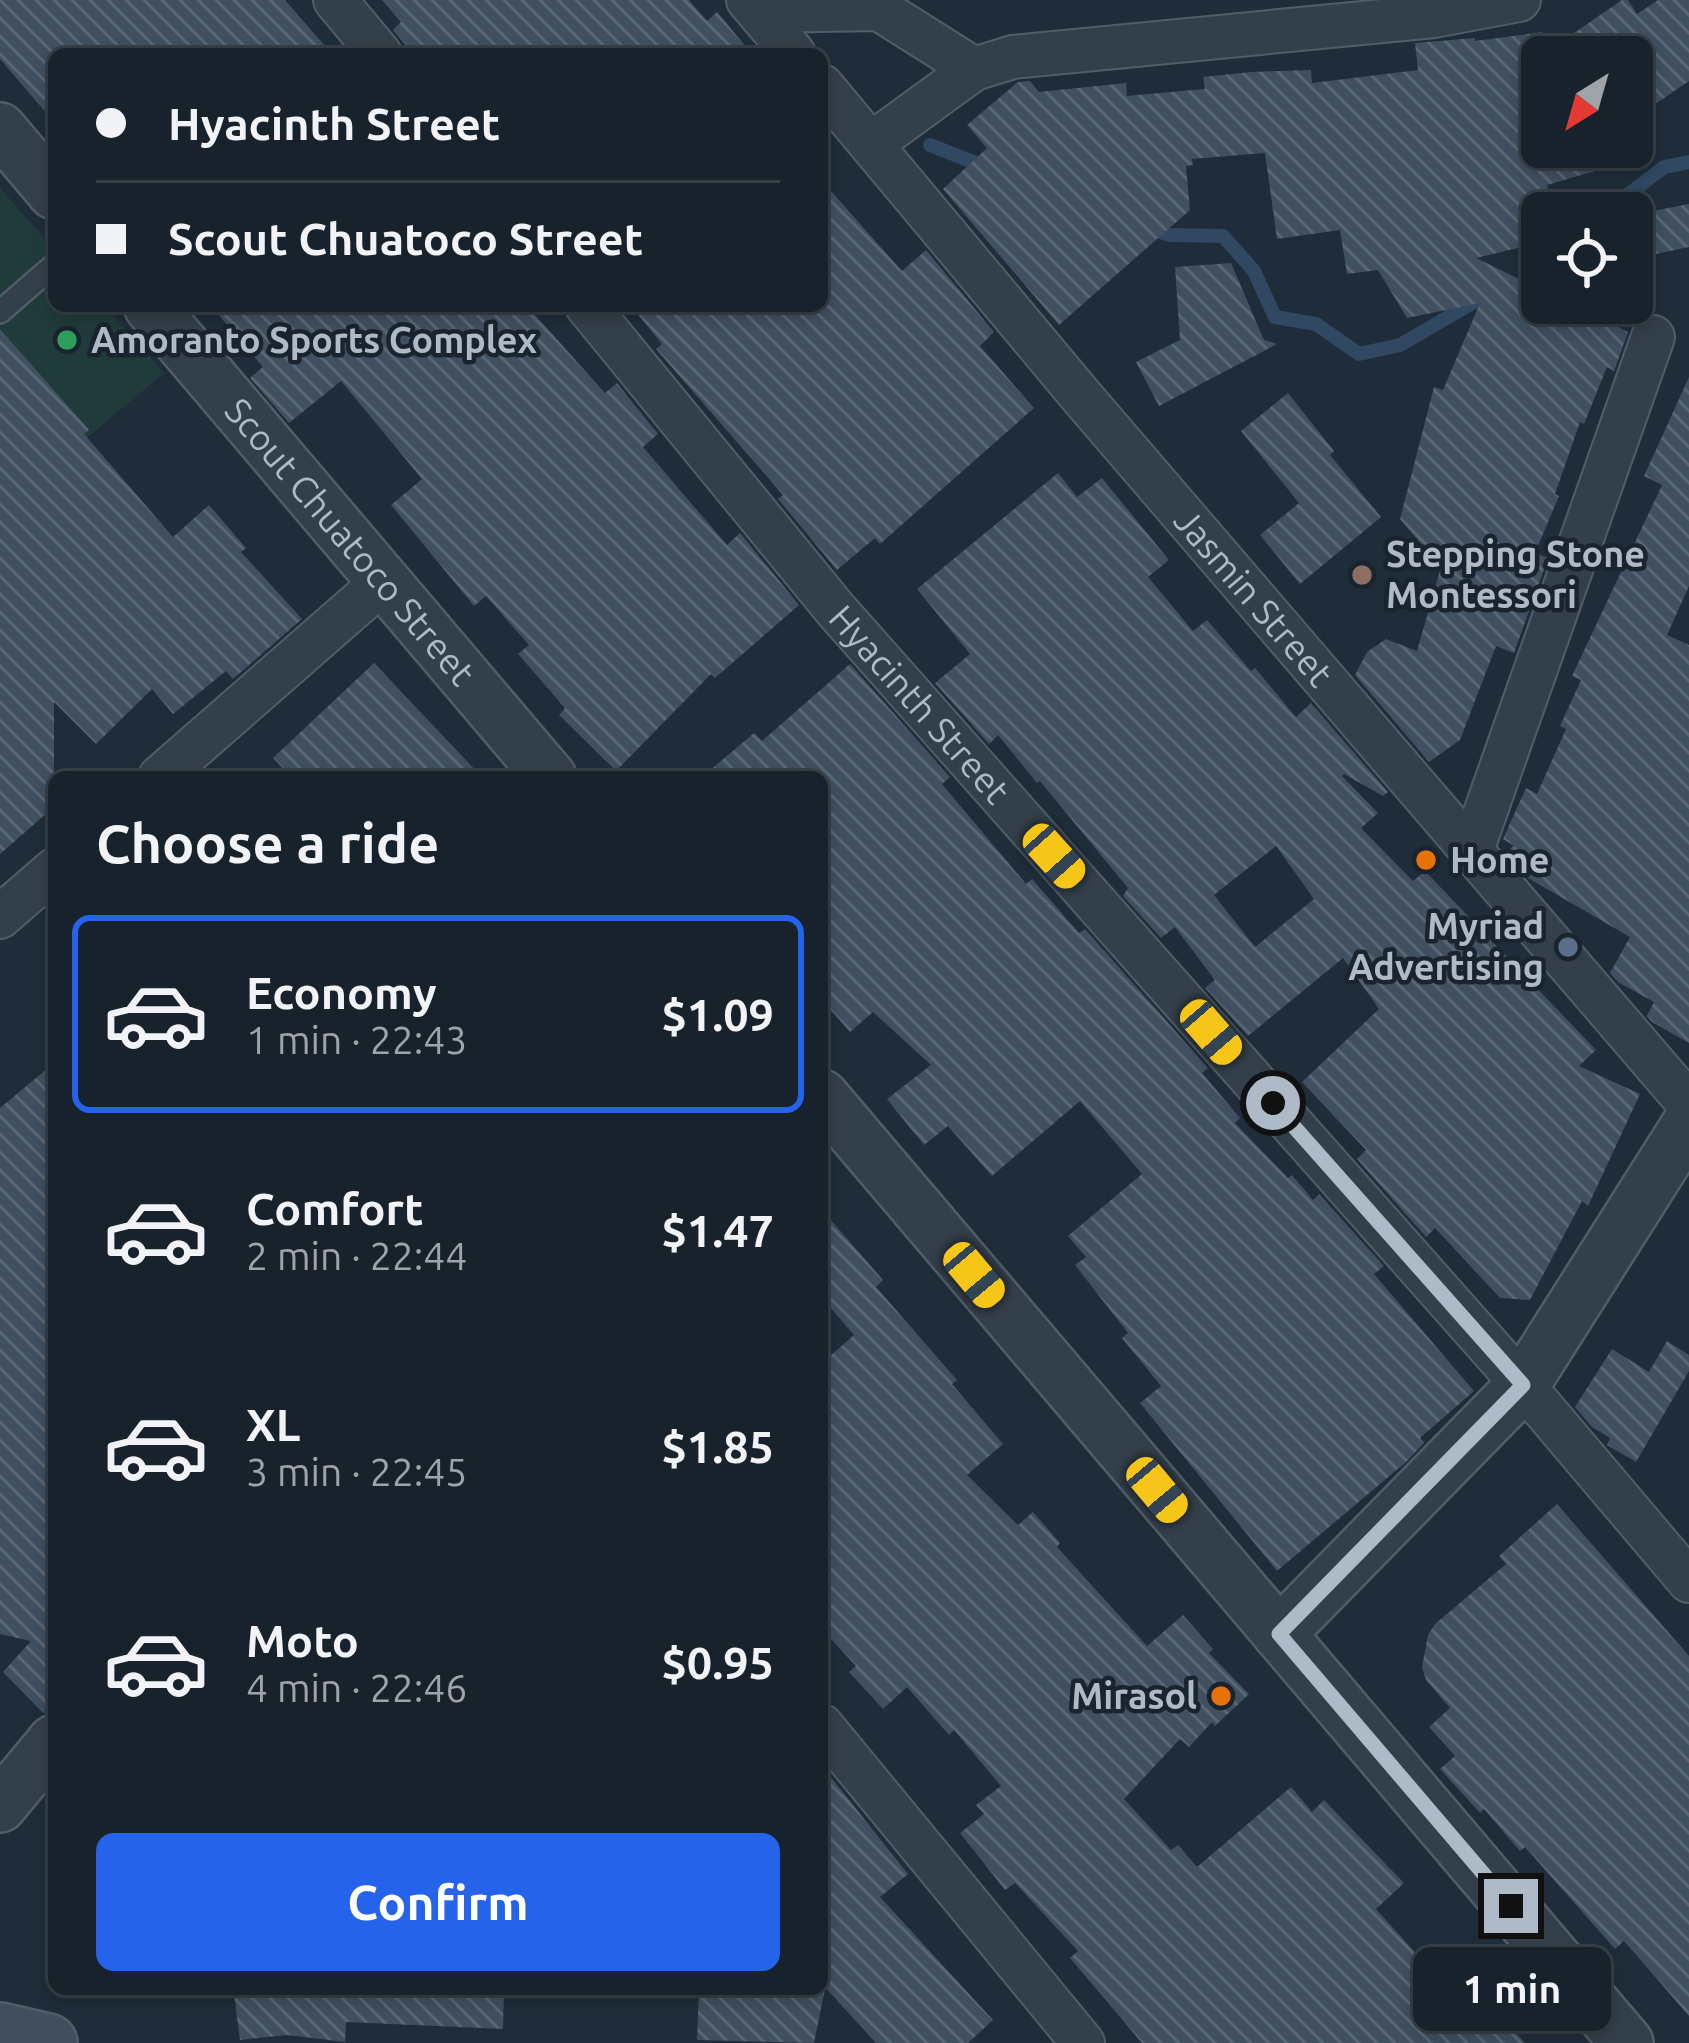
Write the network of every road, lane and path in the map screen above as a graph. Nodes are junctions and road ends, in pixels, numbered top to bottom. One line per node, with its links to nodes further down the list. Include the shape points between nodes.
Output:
1 (335, 0): 4 (street)
2 (1519, 0): 6 (street, via 1434,16 1013,56)
3 (753, 6): 5 (street); 6 (street, via 879,8)
4 (375, 48)
5 (789, 48)
6 (974, 69): 9 (street)
7 (828, 93): 9 (street, Jasmin Street)
8 (0, 129): 10 (street)
9 (871, 144): 19 (street, Jasmin Street)
10 (48, 186)
11 (48, 270): 12 (lane)
12 (0, 312)
13 (155, 312): 16 (street, Scout Chuatoco Street)
14 (591, 312): 25 (street, Hyacinth Street, via 836,610)
15 (1653, 337): 19 (street)
16 (384, 581): 17 (street); 18 (street, Scout Chuatoco Street)
17 (167, 771)
18 (545, 771)
19 (1472, 850): 23 (street, Jasmin Street)
20 (48, 875): 21 (street)
21 (0, 917)
22 (828, 1103): 27 (street)
23 (1689, 1104)
24 (1689, 1123): 25 (street)
25 (1523, 1385): 26 (street, Hyacinth Street); 27 (street)
26 (1689, 1581)
27 (1279, 1634): 36 (street)
28 (48, 1724): 30 (street)
29 (828, 1733): 35 (street)
30 (0, 1743)
31 (48, 1748): 32 (street)
32 (0, 1806)
33 (0, 2032): 34 (main road)
34 (48, 2043)
35 (1083, 2043)
36 (1627, 2043)

